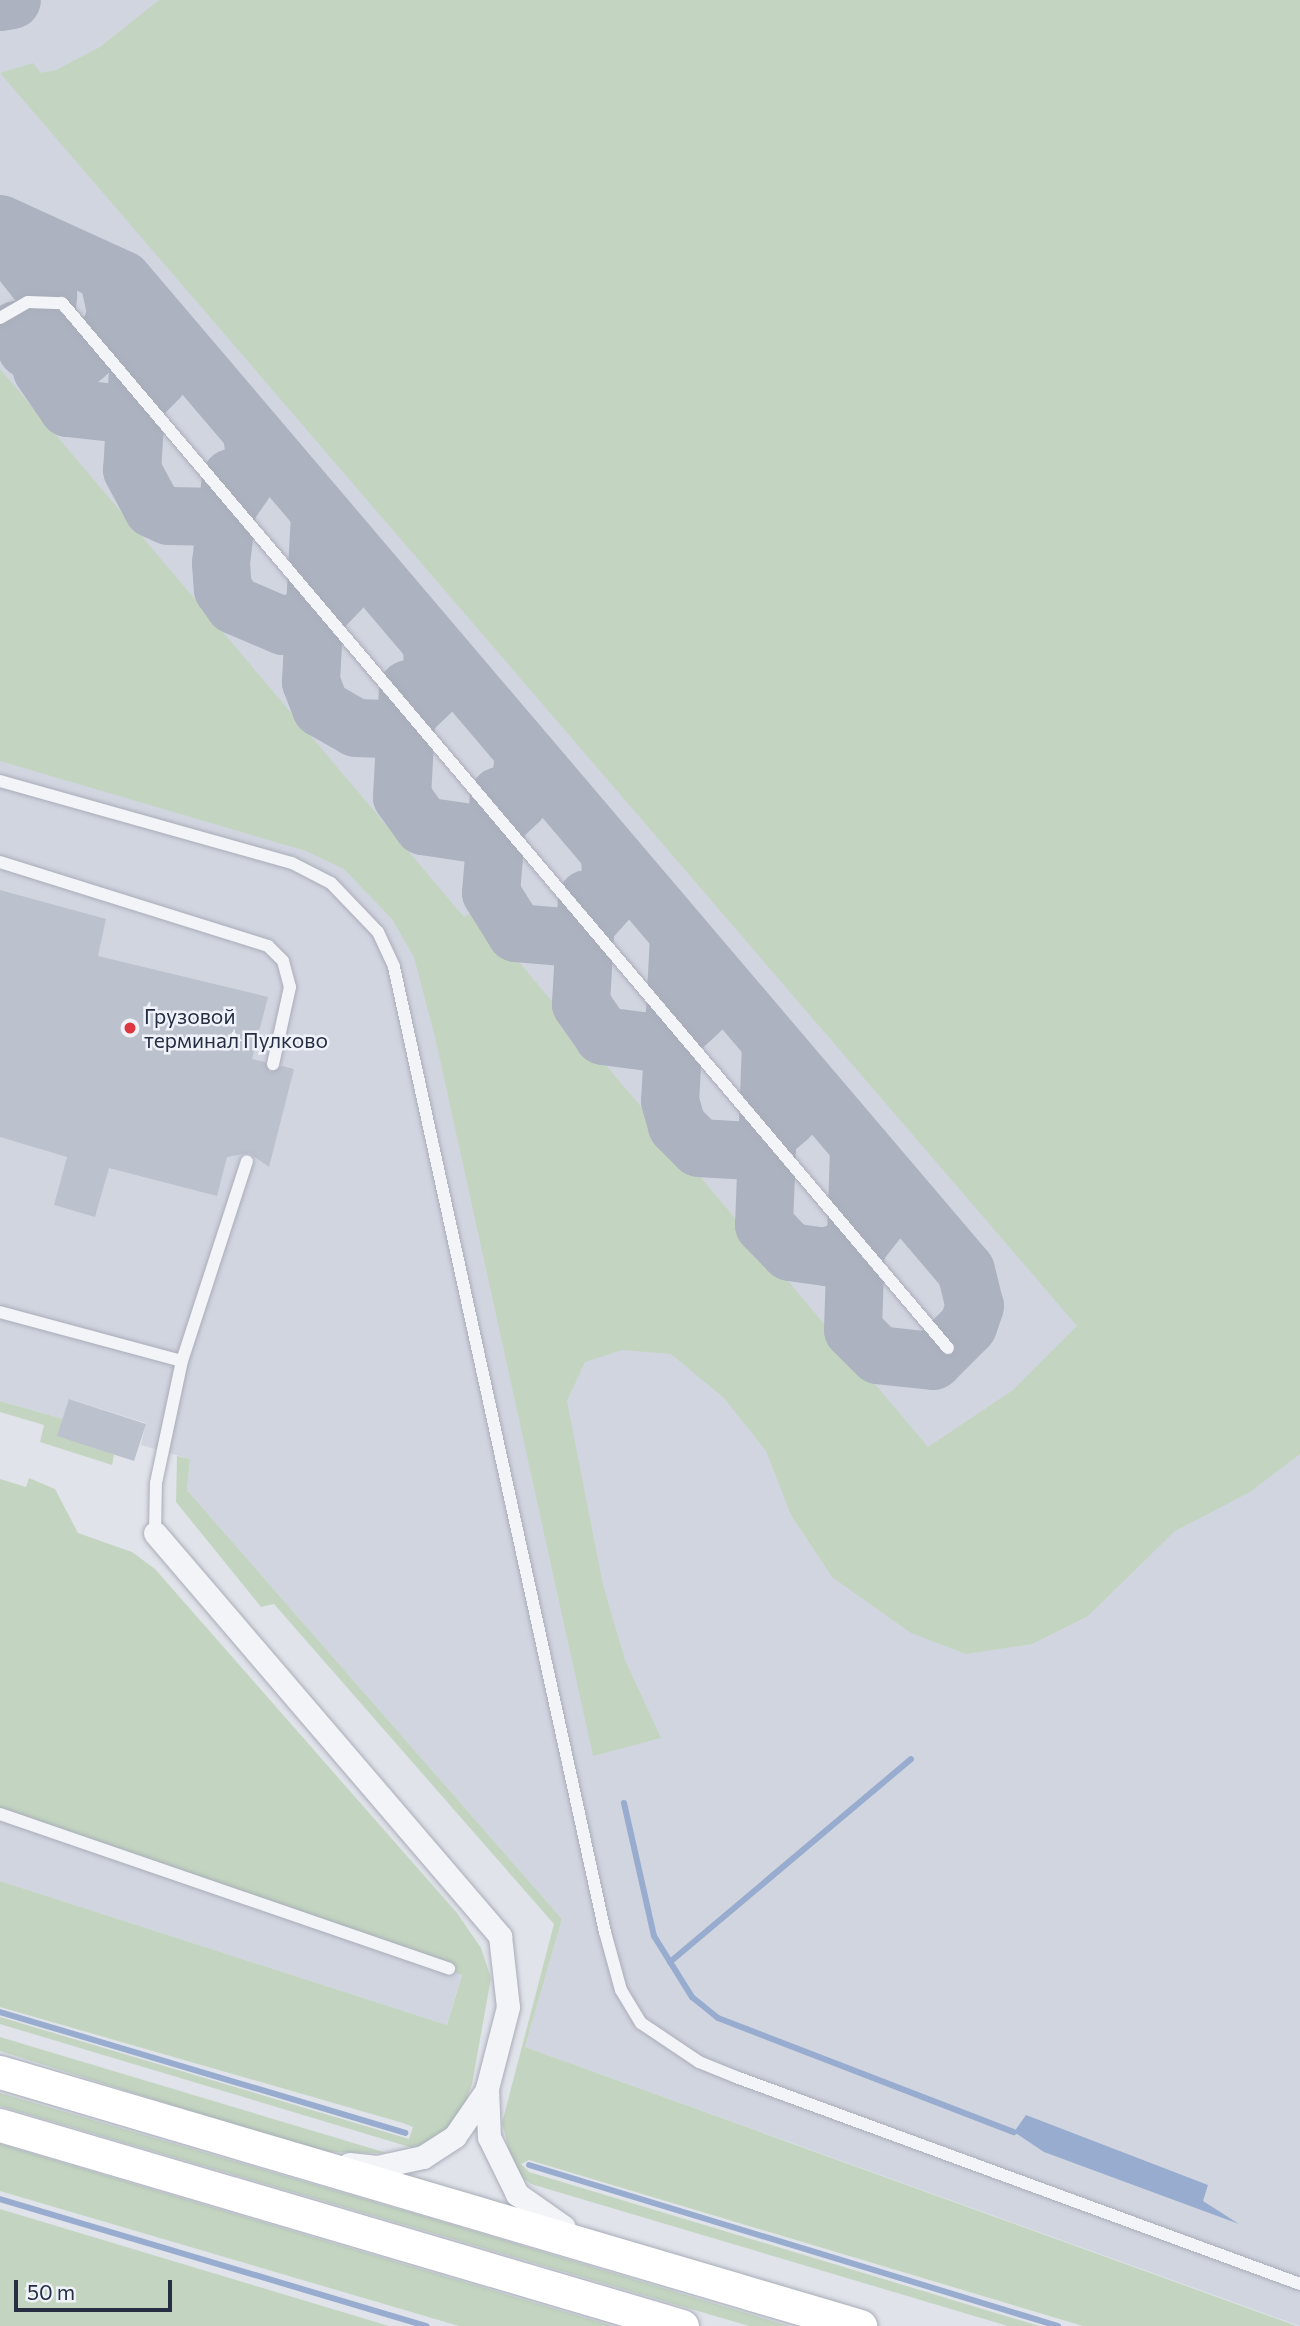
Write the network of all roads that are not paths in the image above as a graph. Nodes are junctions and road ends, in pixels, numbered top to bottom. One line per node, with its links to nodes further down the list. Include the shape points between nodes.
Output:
1 (0, 318): 7 (lane, via 28,302 62,303)
2 (0, 781): 17 (lane, via 292,863 331,883 378,932 394,967 605,1932 621,1990 641,2023 699,2062 736,2077)
3 (0, 862): 4 (lane, via 268,946 283,961 290,986)
4 (274, 1064)
5 (247, 1160): 8 (lane)
6 (0, 1312): 8 (lane)
7 (948, 1348)
8 (182, 1361): 9 (lane, via 156,1483)
9 (155, 1534): 13 (street, via 500,1936 508,2007)
10 (0, 1814): 11 (lane)
11 (449, 1969)
12 (0, 2072): 15 (main road)
13 (487, 2088): 15 (street, via 455,2136 424,2157 377,2167); 16 (street, via 489,2137 508,2182 538,2214)
14 (0, 2125): 18 (main road)
15 (312, 2167): 16 (main road)
16 (588, 2245): 19 (main road)
17 (1300, 2284)
18 (682, 2326)
19 (860, 2326)

